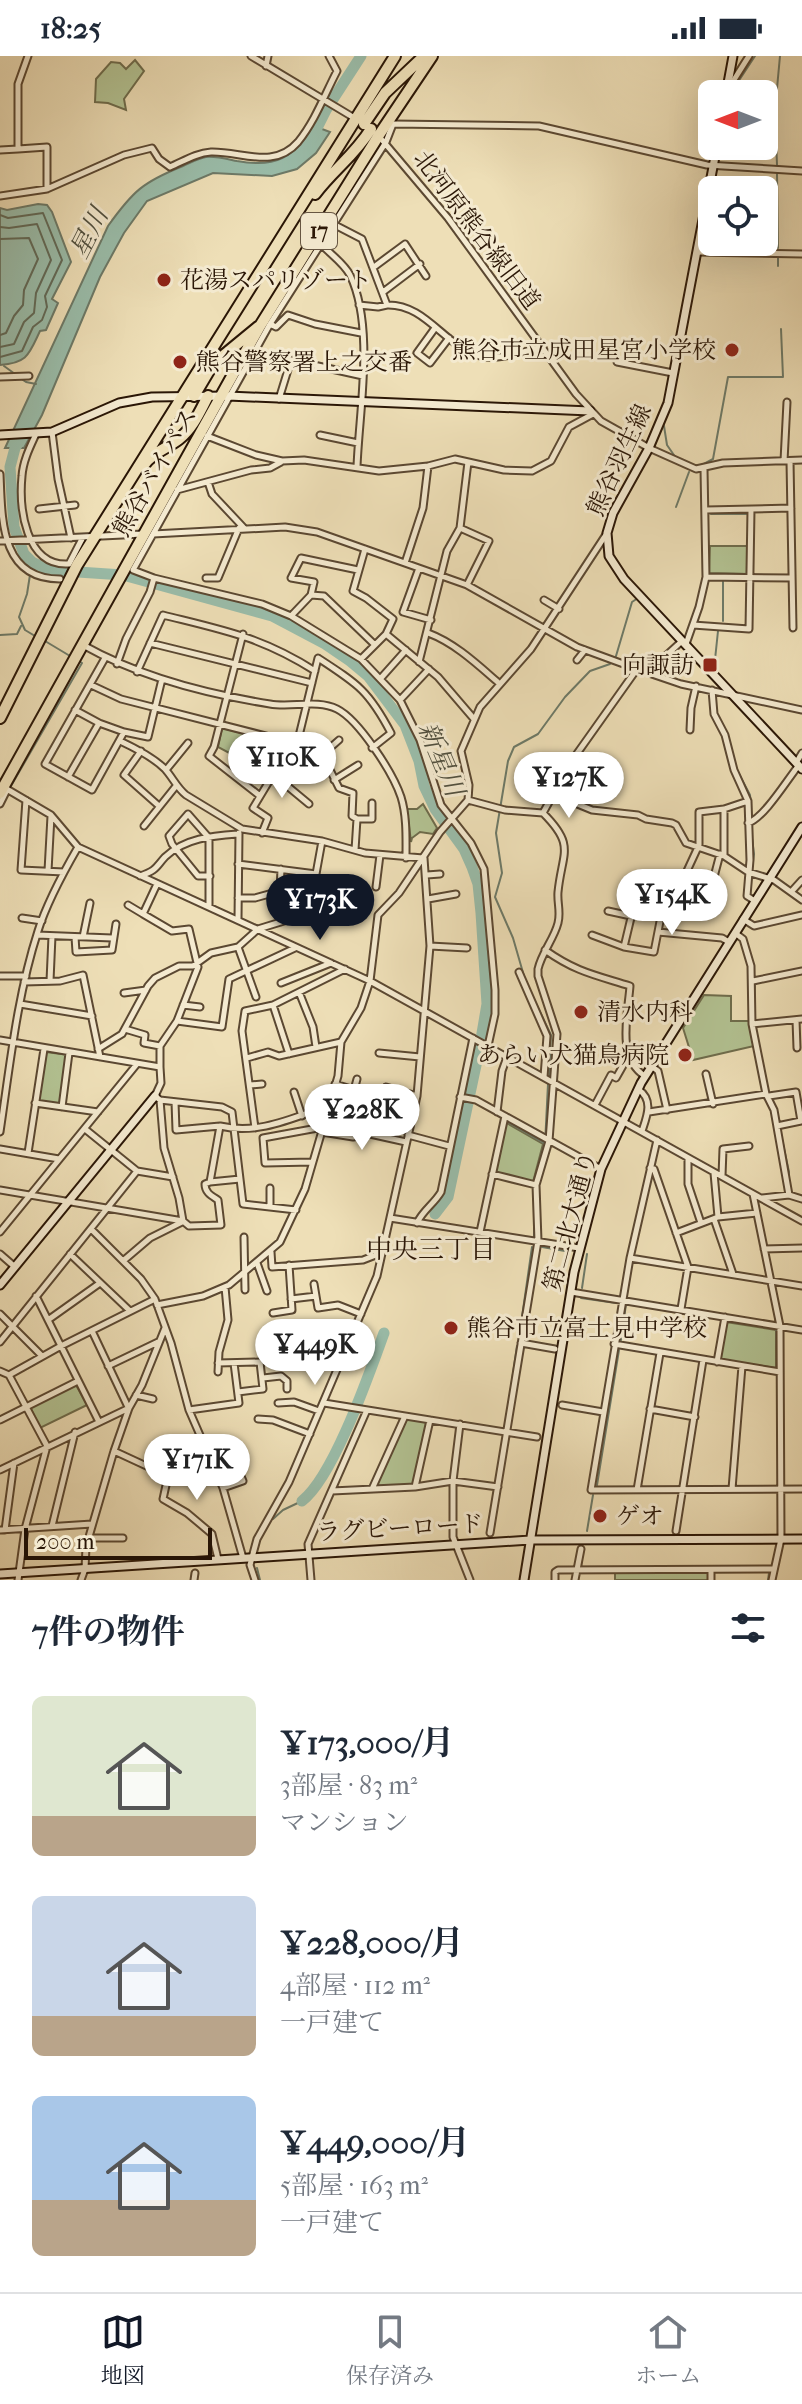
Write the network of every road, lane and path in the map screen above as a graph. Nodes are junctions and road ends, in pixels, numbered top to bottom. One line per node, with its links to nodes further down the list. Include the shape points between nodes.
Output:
1 (28, 56): 15 (street, via 18,84)
2 (251, 56): 10 (street)
3 (268, 56): 10 (street)
4 (329, 56): 13 (street, via 337,71)
5 (395, 56): 14 (highway, 熊谷バイパス / 17)
6 (424, 56): 14 (highway, via 385,93)
7 (432, 56): 14 (highway, 熊谷バイパス / 17)
8 (733, 56): 11 (street)
9 (749, 56): 12 (street)
10 (266, 66): 13 (street)
11 (729, 80)
12 (734, 80)
13 (325, 100): 14 (street, 北河原熊谷線旧道); 20 (street, via 298,142 277,156 213,152 170,167 152,148)
14 (371, 130): 18 (street, via 393,124 539,126); 22 (highway, 熊谷バイパス / 17); 22 (highway); 23 (street); 33 (highway, 熊谷バイパス / 17); 37 (street, 北河原熊谷線旧道, via 448,218)
15 (18, 149): 16 (street); 20 (street, via 47,147)
16 (0, 150)
17 (714, 160): 18 (street, 熊谷羽生線)
18 (713, 166): 19 (street); 25 (street, 熊谷羽生線)
19 (802, 171)
20 (47, 189): 21 (street)
21 (0, 196)
22 (296, 213): 43 (highway, 熊谷バイパス / 17)
23 (333, 224): 24 (street); 28 (street, via 362,239)
24 (320, 243): 31 (street, via 349,273); 33 (street)
25 (697, 252): 26 (street); 39 (street, 熊谷羽生線)
26 (802, 254)
27 (420, 264): 28 (street, via 405,244); 29 (street); 30 (street)
28 (374, 267): 30 (street)
29 (426, 276)
30 (383, 292): 32 (street)
31 (359, 305): 32 (street); 35 (street)
32 (387, 305): 34 (street, via 412,308)
33 (265, 325): 35 (street, via 276,327 288,315); 43 (highway, via 254,328 213,364); 45 (highway, 熊谷バイパス / 17)
34 (435, 328): 36 (street); 36 (street, via 417,353 430,363)
35 (361, 333): 41 (street)
36 (449, 338): 37 (street, via 483,357)
37 (543, 347): 49 (street, 北河原熊谷線旧道)
38 (617, 362): 39 (street)
39 (673, 373): 56 (street, 熊谷羽生線, via 668,403)
40 (29, 376): 42 (street)
41 (363, 376): 46 (street, via 291,360); 47 (street)
42 (0, 377)
43 (188, 396): 44 (street); 50 (street, via 133,399); 67 (highway, 熊谷バイパス / 17)
44 (208, 396): 45 (street); 67 (highway, via 190,428 149,458)
45 (225, 396): 46 (street); 54 (street); 77 (highway, 熊谷バイパス / 17)
46 (279, 399): 47 (street)
47 (363, 402): 49 (street); 55 (street)
48 (787, 402): 59 (street)
49 (591, 413): 56 (street, 北河原熊谷線旧道); 60 (street, via 569,427 551,461 532,471)
50 (52, 432): 51 (street); 69 (street)
51 (36, 434): 52 (street); 81 (street, via 21,476)
52 (1, 435)
53 (320, 435): 55 (street)
54 (207, 436): 58 (street); 66 (street)
55 (358, 443): 62 (street)
56 (649, 448): 63 (street, 北河原熊谷線旧道, via 687,467); 76 (street, 熊谷羽生線)
57 (802, 460): 59 (street)
58 (282, 461): 62 (street); 65 (street)
59 (787, 461): 63 (street, via 723,463); 70 (street)
60 (468, 462): 61 (street, via 455,459); 75 (street)
61 (428, 466): 62 (street, via 379,471); 86 (street, via 423,508)
62 (357, 467)
63 (704, 469): 72 (street)
64 (0, 474): 82 (street)
65 (208, 482): 66 (street); 74 (street)
66 (177, 490): 77 (street)
67 (121, 491): 78 (highway, 熊谷バイパス / 17)
68 (75, 505): 69 (street)
69 (64, 506): 71 (street); 80 (street)
70 (791, 508): 73 (street); 84 (street)
71 (39, 509)
72 (706, 510): 73 (street); 90 (street)
73 (751, 510): 91 (street)
74 (242, 528): 77 (street); 83 (street, via 300,529); 93 (street, via 218,578)
75 (460, 528): 89 (street); 96 (street, via 489,541)
76 (607, 533): 101 (street); 110 (street, 熊谷羽生線, via 615,568)
77 (148, 534): 78 (street); 92 (street, via 133,570); 115 (highway, 熊谷バイパス / 17, via 124,566)
78 (95, 536): 79 (street); 95 (highway, 熊谷バイパス / 17)
79 (83, 537): 80 (street); 81 (street, via 64,565 42,554)
80 (71, 538): 81 (street)
81 (30, 540): 82 (street)
82 (2, 541): 95 (street, via 33,574)
83 (365, 549): 86 (street); 88 (street)
84 (792, 549): 85 (street); 94 (street)
85 (802, 549)
86 (405, 563): 87 (street)
87 (419, 568): 89 (street); 103 (street, via 403,612)
88 (358, 570): 97 (street, via 301,558 291,578 314,582); 109 (street, via 353,591 393,619)
89 (440, 576): 96 (street); 103 (street)
90 (706, 577): 91 (street); 104 (street)
91 (750, 577): 94 (street); 104 (street, via 749,629)
92 (154, 578): 102 (street); 120 (street)
93 (206, 578)
94 (792, 578): 99 (street)
95 (64, 580): 141 (highway, 熊谷バイパス / 17)
96 (467, 585): 105 (street)
97 (311, 595): 102 (street); 112 (street, via 324,596)
98 (544, 600): 101 (street)
99 (792, 608): 100 (street); 106 (street)
100 (802, 608)
101 (559, 609): 105 (street)
102 (291, 616): 117 (street)
103 (431, 620): 107 (street)
104 (693, 625): 110 (street)
105 (546, 628): 114 (street); 130 (street)
106 (793, 628)
107 (428, 633): 119 (street); 130 (street)
108 (243, 634): 111 (street, via 163,615); 121 (street); 124 (street)
109 (386, 634): 112 (street); 113 (street)
110 (684, 642): 126 (street); 135 (street, 熊谷羽生線)
111 (150, 643): 121 (street); 125 (street)
112 (374, 644): 117 (street)
113 (406, 650): 119 (street); 127 (street)
114 (585, 650): 118 (street); 123 (street)
115 (77, 654): 116 (street); 164 (highway, 熊谷バイパス / 17)
116 (105, 658): 120 (street); 131 (street)
117 (361, 659): 127 (street)
118 (577, 660)
119 (419, 662): 122 (street)
120 (117, 664): 125 (street)
121 (235, 664): 129 (street); 134 (street)
122 (429, 669): 136 (street); 142 (street)
123 (637, 669): 126 (street); 165 (street)
124 (315, 671): 129 (street); 153 (street, via 318,658 368,693 391,733)
125 (137, 672): 128 (street)
126 (648, 673): 132 (street)
127 (381, 678): 136 (street)
128 (162, 679): 134 (street); 138 (street)
129 (312, 683): 137 (street)
130 (500, 684): 142 (street)
131 (91, 685): 138 (street); 139 (street)
132 (696, 686): 133 (street); 145 (street)
133 (712, 690): 135 (street); 169 (street, via 714,714)
134 (227, 694): 137 (street, via 281,706); 144 (street)
135 (731, 694): 140 (street); 158 (street, 熊谷羽生線)
136 (400, 700): 178 (street, via 420,740 435,792)
137 (307, 705): 148 (street); 153 (street, via 337,709)
138 (155, 708): 144 (street); 146 (street, via 148,737)
139 (75, 710): 143 (street); 161 (street, via 45,764)
140 (802, 710)
141 (0, 718)
142 (474, 719): 168 (street, via 461,751)
143 (99, 723): 146 (street); 161 (street)
144 (220, 725): 147 (street); 166 (street, via 209,756)
145 (690, 730)
146 (124, 732): 150 (street)
147 (260, 735): 152 (street); 160 (street, via 248,758)
148 (299, 735): 152 (street, via 297,744); 156 (street, via 315,740)
149 (339, 740): 156 (street)
150 (120, 741): 154 (street); 161 (street, via 92,790)
151 (188, 743): 159 (street)
152 (292, 743): 160 (street)
153 (372, 748): 192 (street, via 402,798)
154 (141, 751): 159 (street); 173 (street, via 124,775)
155 (802, 753): 158 (street)
156 (322, 755): 162 (street)
157 (358, 765): 162 (street)
158 (799, 765): 179 (street)
159 (166, 770): 163 (street)
160 (275, 772): 166 (street); 172 (street)
161 (68, 777)
162 (334, 780): 177 (street, via 353,793 352,816)
163 (176, 786): 173 (street); 182 (street)
164 (3, 788): 167 (street); 171 (street)
165 (553, 794): 175 (street); 187 (street, via 592,810 672,823 682,839)
166 (260, 796): 183 (street, via 253,808 268,818)
167 (26, 800): 176 (street); 196 (street, via 21,870)
168 (468, 800): 175 (street); 178 (street)
169 (748, 801): 174 (street); 179 (street)
170 (372, 803): 177 (street, via 372,819)
171 (0, 804)
172 (309, 804)
173 (159, 806): 180 (street)
174 (724, 809): 187 (street, via 699,812); 191 (street)
175 (543, 813): 242 (street, via 566,845 557,895 560,915)
176 (51, 815): 186 (street); 196 (street)
177 (357, 819): 189 (street)
178 (451, 819): 193 (street); 276 (street, via 479,856 487,886 495,990)
179 (748, 823): 198 (street)
180 (144, 826)
181 (802, 827): 204 (street, 第二北大通り)
182 (240, 832): 183 (street); 184 (street); 194 (street)
183 (262, 833): 185 (street)
184 (209, 838): 188 (street); 188 (street, via 188,814 169,836); 203 (street)
185 (322, 841): 189 (street); 199 (street)
186 (78, 847): 197 (street); 202 (street)
187 (697, 848): 191 (street); 208 (street)
188 (177, 849): 202 (street, via 158,868); 203 (street, via 198,876)
189 (355, 850): 190 (street)
190 (380, 855): 192 (street); 207 (street)
191 (722, 855): 198 (street); 208 (street, via 710,892)
192 (406, 858): 193 (street)
193 (424, 858): 201 (street); 252 (street, via 378,915)
194 (238, 864): 195 (street); 211 (street)
195 (281, 869): 199 (street); 211 (street, via 280,891)
196 (48, 871): 197 (street)
197 (64, 872): 225 (street)
198 (748, 872): 204 (street); 214 (street, via 747,896)
199 (316, 874): 227 (street, via 314,906)
200 (440, 874): 201 (street)
201 (427, 875): 212 (street)
202 (140, 876): 206 (street)
203 (210, 876): 217 (street)
204 (768, 879): 209 (street); 214 (street, 第二北大通り)
205 (802, 880): 209 (street)
206 (157, 884): 217 (street); 219 (street)
207 (376, 887)
208 (679, 887): 221 (street, via 640,880); 228 (street, via 663,906)
209 (792, 891): 213 (street)
210 (456, 894): 212 (street)
211 (238, 898): 223 (street)
212 (428, 899): 237 (street)
213 (802, 900)
214 (755, 901): 224 (street, 第二北大通り)
215 (90, 903): 234 (street)
216 (128, 905): 219 (street)
217 (209, 907): 223 (street)
218 (608, 911): 221 (street)
219 (143, 914): 243 (street, via 172,931 189,929)
220 (802, 915): 224 (street, via 754,926)
221 (631, 916): 240 (street)
222 (22, 918): 225 (street)
223 (238, 919): 227 (street)
224 (743, 919): 229 (street, 第二北大通り)
225 (42, 921): 230 (street)
226 (116, 924): 235 (street)
227 (258, 929): 238 (street); 239 (street)
228 (658, 932): 236 (street); 240 (street, via 654,952)
229 (735, 933): 236 (street, 第二北大通り); 253 (street, via 743,939)
230 (37, 935): 232 (street); 250 (street)
231 (592, 935): 240 (street)
232 (52, 936): 233 (street); 251 (street)
233 (75, 937): 234 (street); 235 (street, via 76,952 112,950)
234 (83, 937): 235 (street)
235 (112, 939)
236 (729, 942): 290 (street, 第二北大通り)
237 (430, 946): 241 (street); 265 (street)
238 (238, 947): 243 (street, via 211,953); 246 (street)
239 (296, 947): 244 (street); 246 (street)
240 (624, 947)
241 (467, 948)
242 (545, 950): 284 (street, via 568,967 630,986); 296 (street, via 538,976 557,1034)
243 (197, 963): 255 (street, via 155,978); 261 (street)
244 (331, 963): 245 (street); 254 (street)
245 (345, 969): 252 (street); 256 (street)
246 (247, 971): 258 (street); 268 (street, via 229,979 222,1027)
247 (802, 971): 253 (street)
248 (519, 972): 294 (street, via 547,1036)
249 (0, 976): 250 (street)
250 (25, 979): 251 (street); 260 (street)
251 (50, 981): 266 (street, via 83,975)
252 (370, 981): 265 (street); 273 (street)
253 (753, 981): 269 (street)
254 (281, 983)
255 (146, 990): 257 (street); 259 (street)
256 (299, 992): 262 (street); 277 (street)
257 (124, 993)
258 (256, 997)
259 (139, 1003): 264 (street); 270 (street)
260 (20, 1004): 266 (street); 274 (street)
261 (183, 1005): 263 (street); 268 (street)
262 (273, 1005): 283 (street); 288 (street, via 245,1011)
263 (200, 1007)
264 (149, 1009)
265 (425, 1010): 271 (street); 286 (street)
266 (92, 1016): 280 (street)
267 (799, 1020): 269 (street); 278 (street)
268 (177, 1021): 275 (street)
269 (752, 1024): 302 (street)
270 (125, 1029): 275 (street, via 145,1035 144,1043); 280 (street)
271 (473, 1038): 276 (street); 305 (street)
272 (0, 1040): 274 (street)
273 (341, 1042): 277 (street); 298 (street)
274 (14, 1043): 279 (street); 330 (street)
275 (160, 1046): 291 (street)
276 (488, 1046): 287 (street)
277 (316, 1047): 283 (street)
278 (797, 1048)
279 (44, 1049): 281 (street); 307 (street)
280 (98, 1049): 285 (street)
281 (69, 1053): 285 (street); 310 (street)
282 (379, 1053): 286 (street)
283 (289, 1054): 288 (street)
284 (629, 1055): 293 (street); 309 (street)
285 (100, 1057): 289 (street)
286 (420, 1057): 303 (street)
287 (507, 1057): 294 (street); 315 (street)
288 (247, 1058): 299 (street)
289 (138, 1064): 291 (street); 314 (street)
290 (651, 1066): 293 (street, 第二北大通り); 312 (street, via 658,1071)
291 (160, 1067): 304 (street)
292 (706, 1074): 308 (street)
293 (645, 1076): 300 (street, 第二北大通り)
294 (545, 1077): 296 (street)
295 (357, 1079): 298 (street, via 354,1090)
296 (552, 1080): 309 (street); 332 (street)
297 (262, 1084): 299 (street)
298 (335, 1084): 311 (street)
299 (250, 1085): 325 (street)
300 (638, 1089): 316 (street, via 647,1098); 321 (street, 第二北大通り)
301 (294, 1092): 317 (street)
302 (767, 1095): 308 (street); 323 (street); 323 (street, via 796,1092 801,1121)
303 (417, 1096): 313 (street); 313 (street, via 386,1087 381,1100)
304 (157, 1098): 306 (street); 338 (street); 349 (street)
305 (460, 1098): 315 (street); 335 (street)
306 (175, 1102): 322 (street, via 176,1130); 328 (street, via 222,1107 232,1112)
307 (35, 1103): 310 (street); 339 (street)
308 (713, 1104): 312 (street)
309 (595, 1105): 321 (street)
310 (62, 1107): 314 (street)
311 (329, 1107): 317 (street); 319 (street); 327 (street)
312 (667, 1110): 316 (street)
313 (414, 1111): 324 (street)
314 (98, 1112): 326 (street)
315 (497, 1112): 318 (street)
316 (649, 1112): 329 (street)
317 (302, 1116): 325 (street)
318 (505, 1116): 332 (street); 347 (street)
319 (355, 1117)
320 (384, 1119): 324 (street)
321 (622, 1120): 329 (street); 344 (street, 第二北大通り)
322 (220, 1126): 328 (street); 351 (street)
323 (777, 1126): 357 (street)
324 (410, 1127): 331 (street)
325 (255, 1128): 328 (street)
326 (85, 1129): 338 (street); 341 (street)
327 (323, 1129): 334 (street); 342 (street); 342 (street, via 263,1138 265,1163)
328 (235, 1130): 350 (street)
329 (642, 1131): 333 (street)
330 (0, 1132)
331 (408, 1135): 334 (street); 335 (street)
332 (548, 1140): 344 (street); 352 (street)
333 (657, 1140): 340 (street); 343 (street)
334 (406, 1142): 365 (street)
335 (450, 1146): 369 (street, via 441,1192)
336 (749, 1146): 348 (street, via 723,1149)
337 (0, 1149): 339 (street)
338 (111, 1150): 345 (street); 360 (street)
339 (28, 1153): 341 (street)
340 (688, 1158): 346 (street); 370 (street, via 688,1184)
341 (59, 1159): 356 (street)
342 (313, 1162): 363 (street)
343 (650, 1168): 374 (street); 384 (street)
344 (601, 1169): 377 (street, 第二北大通り)
345 (137, 1171): 349 (street); 362 (street)
346 (714, 1172): 348 (street); 366 (street)
347 (492, 1174): 352 (street); 373 (street)
348 (722, 1176): 355 (street)
349 (173, 1177): 367 (street)
350 (240, 1179): 351 (street); 361 (street, via 243,1204)
351 (210, 1182): 367 (street, via 205,1188 218,1200 221,1225 189,1226)
352 (536, 1185): 376 (street)
353 (270, 1188): 361 (street)
354 (0, 1190): 356 (street)
355 (753, 1194): 358 (street); 364 (street)
356 (29, 1195): 360 (street); 372 (street)
357 (789, 1195): 358 (street); 359 (street)
358 (761, 1199): 368 (street)
359 (802, 1199)
360 (69, 1202): 362 (street); 388 (street)
361 (270, 1207): 363 (street)
362 (107, 1208): 367 (street); 371 (street)
363 (296, 1210): 380 (street)
364 (757, 1213): 366 (street); 379 (street)
365 (390, 1218): 369 (street); 381 (street)
366 (716, 1218): 370 (street); 391 (street)
367 (183, 1221): 385 (street, via 150,1238)
368 (802, 1221)
369 (417, 1223): 373 (street)
370 (701, 1223): 374 (street)
371 (91, 1229): 383 (street); 385 (street)
372 (0, 1232)
373 (480, 1232): 376 (street)
374 (676, 1233): 389 (street)
375 (244, 1237): 390 (street)
376 (538, 1241): 377 (street); 421 (street)
377 (579, 1248): 400 (street, 第二北大通り)
378 (802, 1248): 379 (street)
379 (764, 1249): 392 (street)
380 (271, 1251): 386 (street); 387 (street, via 272,1267)
381 (382, 1253): 387 (street, via 363,1260); 410 (street)
382 (0, 1254): 388 (street)
383 (70, 1254): 393 (street); 401 (street)
384 (630, 1258): 389 (street); 404 (street)
385 (123, 1261): 405 (street)
386 (257, 1263): 390 (street); 399 (street)
387 (289, 1265): 403 (street)
388 (15, 1267): 395 (street)
389 (688, 1267): 391 (street); 406 (street)
390 (244, 1273): 397 (street); 398 (street)
391 (733, 1274): 392 (street)
392 (771, 1280): 396 (street); 414 (street)
393 (100, 1283): 407 (street); 412 (street)
394 (314, 1284): 402 (street)
395 (0, 1285)
396 (802, 1286)
397 (225, 1287): 405 (street, via 203,1296); 431 (street, via 228,1320)
398 (245, 1290)
399 (267, 1291)
400 (571, 1292): 404 (street); 497 (street, 第二北大通り)
401 (36, 1296): 412 (street); 413 (street)
402 (316, 1296): 403 (street); 410 (street, via 318,1308 338,1305)
403 (291, 1299): 408 (street, via 292,1310)
404 (622, 1300): 406 (street); 422 (street)
405 (156, 1302): 407 (street); 415 (street)
406 (681, 1309): 411 (street)
407 (130, 1312): 417 (street)
408 (273, 1313)
409 (0, 1314): 413 (street)
410 (361, 1314): 418 (street)
411 (725, 1317): 414 (street); 430 (street)
412 (48, 1320): 423 (street)
413 (13, 1324): 420 (street); 428 (street)
414 (780, 1326): 416 (street); 438 (street)
415 (165, 1328): 419 (street); 454 (street)
416 (802, 1330)
417 (92, 1331): 423 (street); 434 (street)
418 (351, 1337): 425 (street, via 288,1338); 427 (street)
419 (159, 1341): 434 (street); 444 (street)
420 (0, 1342)
421 (521, 1343): 424 (street); 465 (street)
422 (614, 1344): 426 (street); 456 (street)
423 (61, 1346): 428 (street); 441 (street)
424 (555, 1349)
425 (293, 1350)
426 (660, 1353): 429 (street); 453 (street)
427 (344, 1355): 433 (street, via 312,1351); 448 (street)
428 (42, 1356): 439 (street)
429 (703, 1360): 430 (street); 459 (street)
430 (717, 1362): 435 (street)
431 (218, 1363): 432 (street); 437 (street)
432 (234, 1363): 440 (street, via 260,1362); 443 (street)
433 (313, 1364)
434 (108, 1366): 451 (street)
435 (742, 1366): 438 (street); 482 (street)
436 (0, 1371): 439 (street)
437 (218, 1372)
438 (780, 1372): 483 (street)
439 (9, 1375): 450 (street)
440 (263, 1378): 442 (street, via 281,1376); 443 (street, via 263,1389)
441 (78, 1381): 450 (street); 463 (street)
442 (287, 1389)
443 (238, 1392): 446 (street)
444 (136, 1395): 445 (street); 451 (street)
445 (153, 1399)
446 (239, 1403): 454 (street); 457 (street)
447 (278, 1403): 455 (street, via 294,1402)
448 (324, 1403): 452 (street); 455 (street)
449 (562, 1405): 456 (street)
450 (27, 1406): 461 (street); 469 (street)
451 (129, 1408): 463 (street); 470 (street)
452 (364, 1409): 458 (street); 486 (street)
453 (650, 1409): 459 (street); 485 (street)
454 (189, 1410): 475 (street)
455 (320, 1412): 467 (street)
456 (603, 1412): 485 (street, via 591,1490)
457 (241, 1413)
458 (405, 1416): 462 (street); 480 (street)
459 (695, 1417): 481 (street)
460 (258, 1419): 467 (street)
461 (0, 1420)
462 (430, 1420): 464 (street); 477 (street)
463 (98, 1421): 466 (street)
464 (460, 1424): 465 (street); 476 (street)
465 (507, 1431): 468 (street); 478 (street)
466 (75, 1432): 469 (street); 488 (street)
467 (310, 1434): 501 (street)
468 (537, 1437)
469 (47, 1446): 471 (street); 489 (street)
470 (114, 1451): 474 (street); 487 (street)
471 (14, 1462): 473 (street); 490 (street)
472 (237, 1467): 479 (street, via 243,1481)
473 (0, 1470)
474 (168, 1476): 475 (street); 502 (street, via 163,1499 212,1534)
475 (218, 1476): 479 (street)
476 (453, 1481): 477 (street); 478 (street); 498 (street, via 453,1537)
477 (415, 1487): 480 (street)
478 (498, 1487): 492 (street)
479 (223, 1488): 501 (street)
480 (372, 1489): 486 (street)
481 (683, 1489): 482 (street); 485 (street); 491 (street)
482 (732, 1489): 483 (street)
483 (781, 1489): 484 (street); 495 (street)
484 (802, 1489)
485 (637, 1490)
486 (332, 1491): 500 (street)
487 (92, 1524): 488 (street); 493 (street)
488 (52, 1526): 489 (street)
489 (25, 1529): 490 (street); 509 (street)
490 (3, 1530)
491 (676, 1531)
492 (490, 1533)
493 (89, 1538): 494 (street); 503 (street)
494 (123, 1538)
495 (781, 1539): 496 (street, ラグビーロード); 497 (street, ラグビーロード); 504 (street)
496 (802, 1539)
497 (530, 1540): 498 (street, ラグビーロード); 514 (street, 第二北大通り)
498 (458, 1545): 500 (street, ラグビーロード); 513 (street)
499 (581, 1549): 507 (street)
500 (307, 1553): 501 (street, ラグビーロード); 512 (street)
501 (247, 1558): 502 (street, ラグビーロード); 511 (street)
502 (218, 1559): 503 (street, ラグビーロード)
503 (85, 1569): 509 (street, ラグビーロード); 510 (street)
504 (774, 1569): 506 (street); 519 (street)
505 (612, 1570): 506 (street); 507 (street); 517 (street)
506 (711, 1570): 518 (street)
507 (577, 1571): 515 (street, via 558,1570); 516 (street)
508 (0, 1574): 509 (street, ラグビーロード)
509 (18, 1576)
510 (81, 1580)
511 (255, 1580)
512 (311, 1580)
513 (470, 1580)
514 (524, 1580)
515 (555, 1580)
516 (575, 1580)
517 (612, 1580)
518 (711, 1580)
519 (772, 1580)

